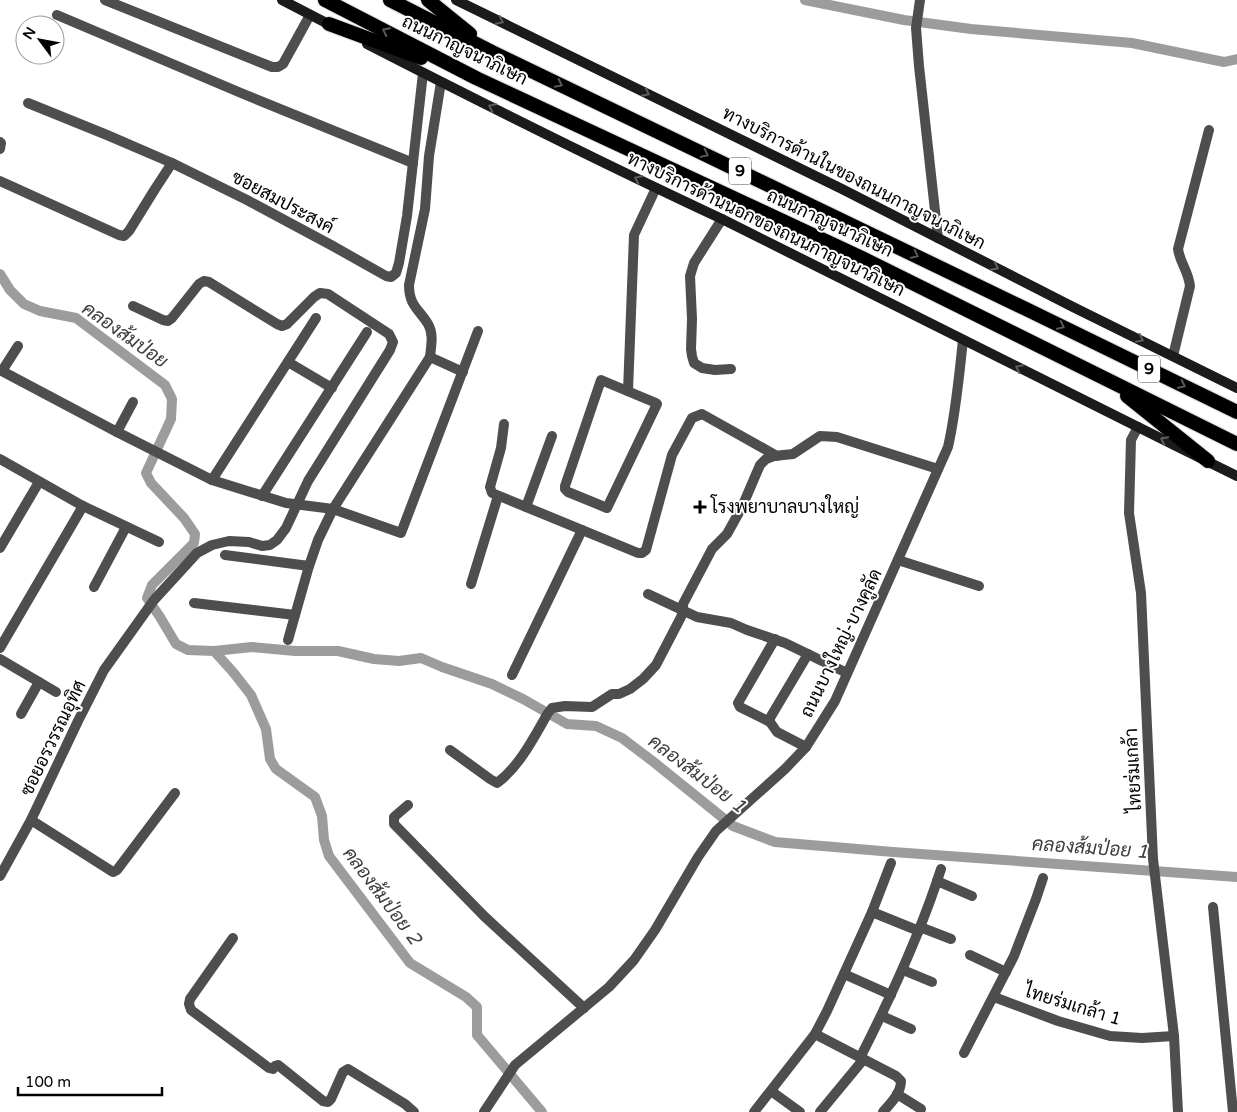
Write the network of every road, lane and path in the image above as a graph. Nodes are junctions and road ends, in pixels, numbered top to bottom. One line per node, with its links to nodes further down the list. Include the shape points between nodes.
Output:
1 (105, 0): 8 (street, via 278,68)
2 (282, 0): 8 (main road, ทางบริการด้านนอกของถนนกาญจนาภิเษก)
3 (325, 0): 13 (highway, ถนนกาญจนาภิเษก / 9, one-way to 3)
4 (390, 0): 11 (highway, ถนนกาญจนาภิเษก / 9)
5 (428, 0): 11 (highway)
6 (456, 0): 24 (main road, ทางบริการด้านในของถนนกาญจนาภิเษก, one-way to 24)
7 (920, 0): 24 (street, via 916,28)
8 (310, 14): 10 (main road, ทางบริการด้านนอกของถนนกาญจนาภิเษก)
9 (65, 18): 20 (street)
10 (329, 24): 12 (main road, ทางบริการด้านนอกของถนนกาญจนาภิเษก); 13 (highway)
11 (492, 52): 41 (highway, ถนนกาญจนาภิเษก / 9, one-way to 41)
12 (423, 73): 14 (main road, ทางบริการด้านนอกของถนนกาญจนาภิเษก); 20 (street, ซอยสมประสงค์)
13 (476, 78): 37 (highway, ถนนกาญจนาภิเษก / 9, via 860,257)
14 (441, 82): 22 (main road, ทางบริการด้านนอกของถนนกาญจนาภิเษก, one-way to 14); 32 (street, via 429,156 425,209 409,295 430,326)
15 (28, 103): 19 (street)
16 (1209, 130): 31 (street, via 1178,249 1190,286)
17 (0, 142): 18 (street)
18 (0, 148)
19 (172, 163): 20 (street, ซอยสมประสงค์, via 391,277 399,263); 21 (street, via 124,236)
20 (413, 163)
21 (0, 181)
22 (656, 188): 23 (main road, ทางบริการด้านนอกของถนนกาญจนาภิเษก); 40 (street, via 634,235)
23 (722, 219): 29 (main road, ทางบริการด้านนอกของถนนกาญจนาภิเษก); 34 (street, via 694,263 690,276 691,349 694,363 702,368)
24 (938, 238): 31 (main road, ทางบริการด้านในของถนนกาญจนาภิเษก, one-way to 31)
25 (133, 306): 59 (street, via 168,321 204,281 282,326 314,297 328,294 389,334 393,342 390,350)
26 (316, 318): 33 (street)
27 (478, 331): 36 (street)
28 (367, 332): 38 (street)
29 (963, 340): 46 (main road, ทางบริการด้านนอกของถนนกาญจนาภิเษก, one-way to 29); 53 (street, ถนนบางใหญ่-บางคูลัด, via 952,428)
30 (18, 346): 35 (street)
31 (1173, 356): 39 (main road, ทางบริการด้านในของถนนกาญจนาภิเษก)
32 (430, 357): 36 (street); 62 (street)
33 (288, 362): 38 (street); 55 (street)
34 (731, 368)
35 (1, 370): 47 (street)
36 (462, 372): 62 (street, via 401,533)
37 (1106, 379): 49 (highway, ถนนกาญจนาภิเษก / 9); 52 (highway)
38 (332, 388): 57 (street)
39 (1237, 388)
40 (628, 391): 40 (street, via 657,406 605,508 568,492 564,486 602,380)
41 (1207, 398): 43 (highway); 44 (highway, ถนนกาญจนาภิเษก / 9)
42 (133, 402): 47 (street)
43 (1237, 406)
44 (1237, 412)
45 (504, 424): 58 (street, via 490,487)
46 (1138, 427): 52 (main road, ทางบริการด้านนอกของถนนกาญจนาภิเษก, one-way to 46); 115 (street, ไทยร่มเกล้า, via 1132,440 1129,513 1141,593 1154,859)
47 (117, 432): 55 (street)
48 (552, 436): 61 (street)
49 (1237, 444)
50 (777, 456): 53 (street, via 793,454 820,436 837,437); 64 (street, via 702,414 692,418 672,455 646,550 638,553); 75 (street, via 760,465 742,507 727,534 711,552 683,604)
51 (0, 459): 56 (street)
52 (1208, 461): 54 (main road, ทางบริการด้านนอกของถนนกาญจนาภิเษก)
53 (938, 469): 68 (street, ถนนบางใหญ่-บางคูลัด)
54 (1237, 476)
55 (212, 480): 57 (street)
56 (38, 482): 60 (street); 66 (street)
57 (262, 496): 59 (street)
58 (498, 496): 61 (street); 70 (street)
59 (296, 505): 62 (street); 92 (street, ซอยอรวรรณอุทิศ, via 286,528 270,545 229,541 212,545 197,553 154,600 104,670)
60 (83, 506): 63 (street); 79 (street)
61 (526, 507): 64 (street)
62 (332, 510): 69 (street)
63 (126, 527): 65 (street); 72 (street)
64 (582, 530): 83 (street)
65 (160, 542)
66 (0, 548)
67 (225, 555): 69 (street)
68 (898, 560): 71 (street); 82 (street, ถนนบางใหญ่-บางคูลัด)
69 (309, 566): 76 (street)
70 (471, 584)
71 (979, 586)
72 (94, 587)
73 (648, 594): 75 (street)
74 (194, 602): 76 (street)
75 (683, 611): 77 (street); 89 (street, via 656,665 643,679 630,689 612,694 592,707 552,708 522,756 497,783)
76 (295, 615): 78 (street)
77 (775, 639): 80 (street); 87 (street, via 738,703)
78 (288, 640)
79 (0, 648)
80 (808, 654): 82 (street); 87 (street)
81 (0, 659): 84 (street)
82 (847, 673): 88 (street, ถนนบางใหญ่-บางคูลัด, via 835,701)
83 (512, 675)
84 (39, 682): 85 (street); 86 (street)
85 (56, 692)
86 (21, 714)
87 (770, 722): 88 (street, via 777,732)
88 (806, 747): 111 (street, ถนนบางใหญ่-บางคูลัด, via 716,831 634,960)
89 (450, 750)
90 (175, 793): 92 (street, via 113,872)
91 (408, 805): 111 (street, via 394,817 394,824 484,916)
92 (31, 820): 95 (street, ซอยอรวรรณอุทิศ)
93 (891, 863): 100 (street)
94 (941, 869): 97 (street)
95 (0, 876)
96 (1043, 878): 106 (street)
97 (937, 881): 98 (street); 101 (street)
98 (972, 896)
99 (1213, 906): 128 (street)
100 (872, 912): 101 (street); 107 (street)
101 (919, 929): 103 (street); 105 (street)
102 (233, 938): 121 (street, via 190,999 191,1010 269,1068 278,1065 323,1101 332,1099 343,1072 348,1069)
103 (950, 939)
104 (970, 955): 106 (street)
105 (903, 970): 108 (street); 109 (street)
106 (1006, 972): 110 (street)
107 (844, 974): 109 (street); 114 (street)
108 (932, 982)
109 (891, 995): 112 (street)
110 (994, 997): 115 (street, ไทยร่มเกล้า 1, via 1110,1036); 116 (street)
111 (584, 1008): 122 (street, ถนนบางใหญ่-บางคูลัด, via 516,1065)
112 (882, 1016): 113 (street); 117 (street)
113 (911, 1029)
114 (815, 1034): 117 (street); 118 (street)
115 (1174, 1036): 127 (street, ไทยร่มเกล้า)
116 (964, 1053)
117 (862, 1059): 119 (street, via 896,1076 901,1081); 125 (street)
118 (771, 1091): 123 (street); 124 (street)
119 (897, 1094): 120 (street); 126 (street)
120 (921, 1109)
121 (414, 1112)
122 (484, 1112)
123 (754, 1112)
124 (800, 1112)
125 (820, 1112)
126 (883, 1112)
127 (1178, 1112)
128 (1233, 1112)

